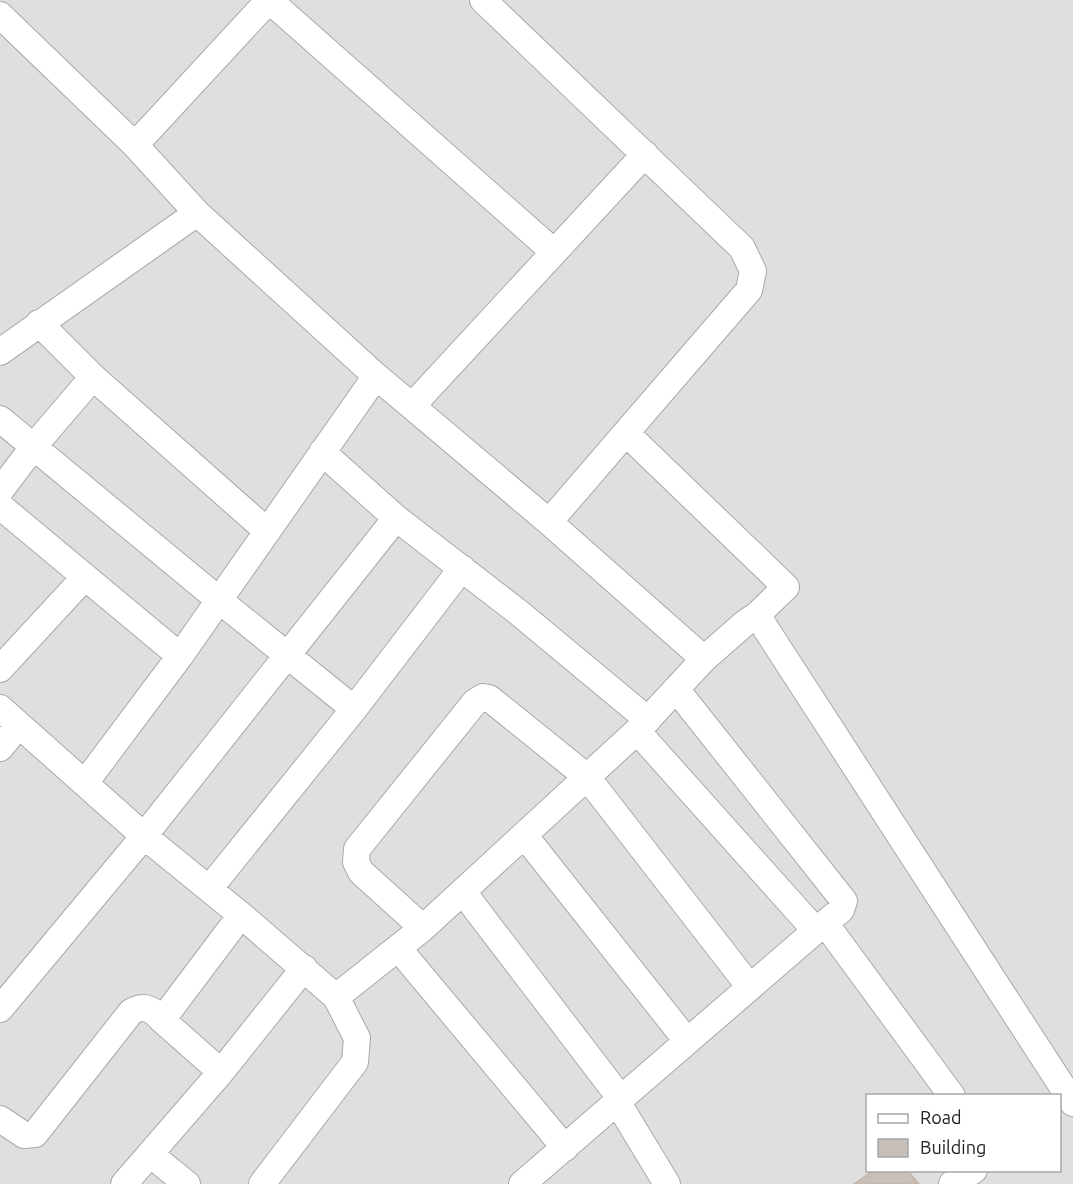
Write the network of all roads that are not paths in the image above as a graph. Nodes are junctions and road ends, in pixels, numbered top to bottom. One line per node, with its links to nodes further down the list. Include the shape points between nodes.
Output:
1 (483, 0): 4 (street)
2 (0, 15): 3 (street)
3 (135, 145): 5 (street); 6 (street, via 269,0)
4 (645, 154): 6 (street); 13 (street, via 742,248 753,271 749,290)
5 (197, 213): 7 (street); 9 (street)
6 (554, 252): 11 (street)
7 (39, 323): 8 (street); 10 (street)
8 (0, 352)
9 (376, 376): 11 (street); 15 (street)
10 (93, 377): 14 (street); 20 (street)
11 (412, 406): 19 (street)
12 (0, 419): 14 (street)
13 (626, 433): 19 (street); 24 (street, via 786,587)
14 (34, 447): 16 (street); 23 (street)
15 (322, 452): 18 (street); 20 (street)
16 (0, 491)
17 (0, 506): 22 (street)
18 (396, 518): 21 (street); 25 (street)
19 (549, 522): 27 (street)
20 (267, 531): 23 (street)
21 (462, 568): 31 (street); 33 (street, via 518,612)
22 (84, 578): 26 (street); 28 (street)
23 (219, 600): 25 (street); 26 (street)
24 (757, 615): 27 (street); 54 (street)
25 (287, 655): 31 (street); 37 (street)
26 (180, 656): 36 (street)
27 (704, 659): 29 (street)
28 (0, 669)
29 (676, 689): 33 (street); 42 (street, via 844,901 841,910)
30 (0, 708): 32 (street)
31 (354, 709): 39 (street)
32 (19, 725): 34 (street); 36 (street)
33 (642, 726): 35 (street); 42 (street, via 799,912)
34 (0, 748)
35 (587, 777): 38 (street); 43 (street, via 494,701 483,698 475,702 357,849 356,862 362,872); 46 (street)
36 (85, 783): 37 (street)
37 (144, 836): 39 (street); 48 (street)
38 (524, 836): 40 (street); 50 (street)
39 (209, 889): 41 (street)
40 (463, 892): 43 (street); 53 (street)
41 (241, 915): 45 (street); 49 (street)
42 (820, 927): 46 (street); 52 (street)
43 (423, 928): 44 (street)
44 (398, 948): 47 (street); 56 (street)
45 (304, 968): 47 (street); 51 (street)
46 (749, 986): 50 (street)
47 (336, 997): 61 (street, via 357,1038 355,1062)
48 (0, 1009)
49 (162, 1020): 51 (street); 55 (street, via 147,1007 131,1012 35,1134 24,1135)
50 (687, 1041): 53 (street)
51 (221, 1072): 57 (street)
52 (951, 1094)
53 (621, 1099): 56 (street); 63 (street, via 621,1108)
54 (1073, 1103)
55 (0, 1119)
56 (565, 1148): 62 (street)
57 (150, 1154): 59 (street); 60 (street)
58 (971, 1172): 64 (street)
59 (124, 1184)
60 (187, 1184)
61 (262, 1184)
62 (522, 1184)
63 (667, 1184)
64 (952, 1184)

